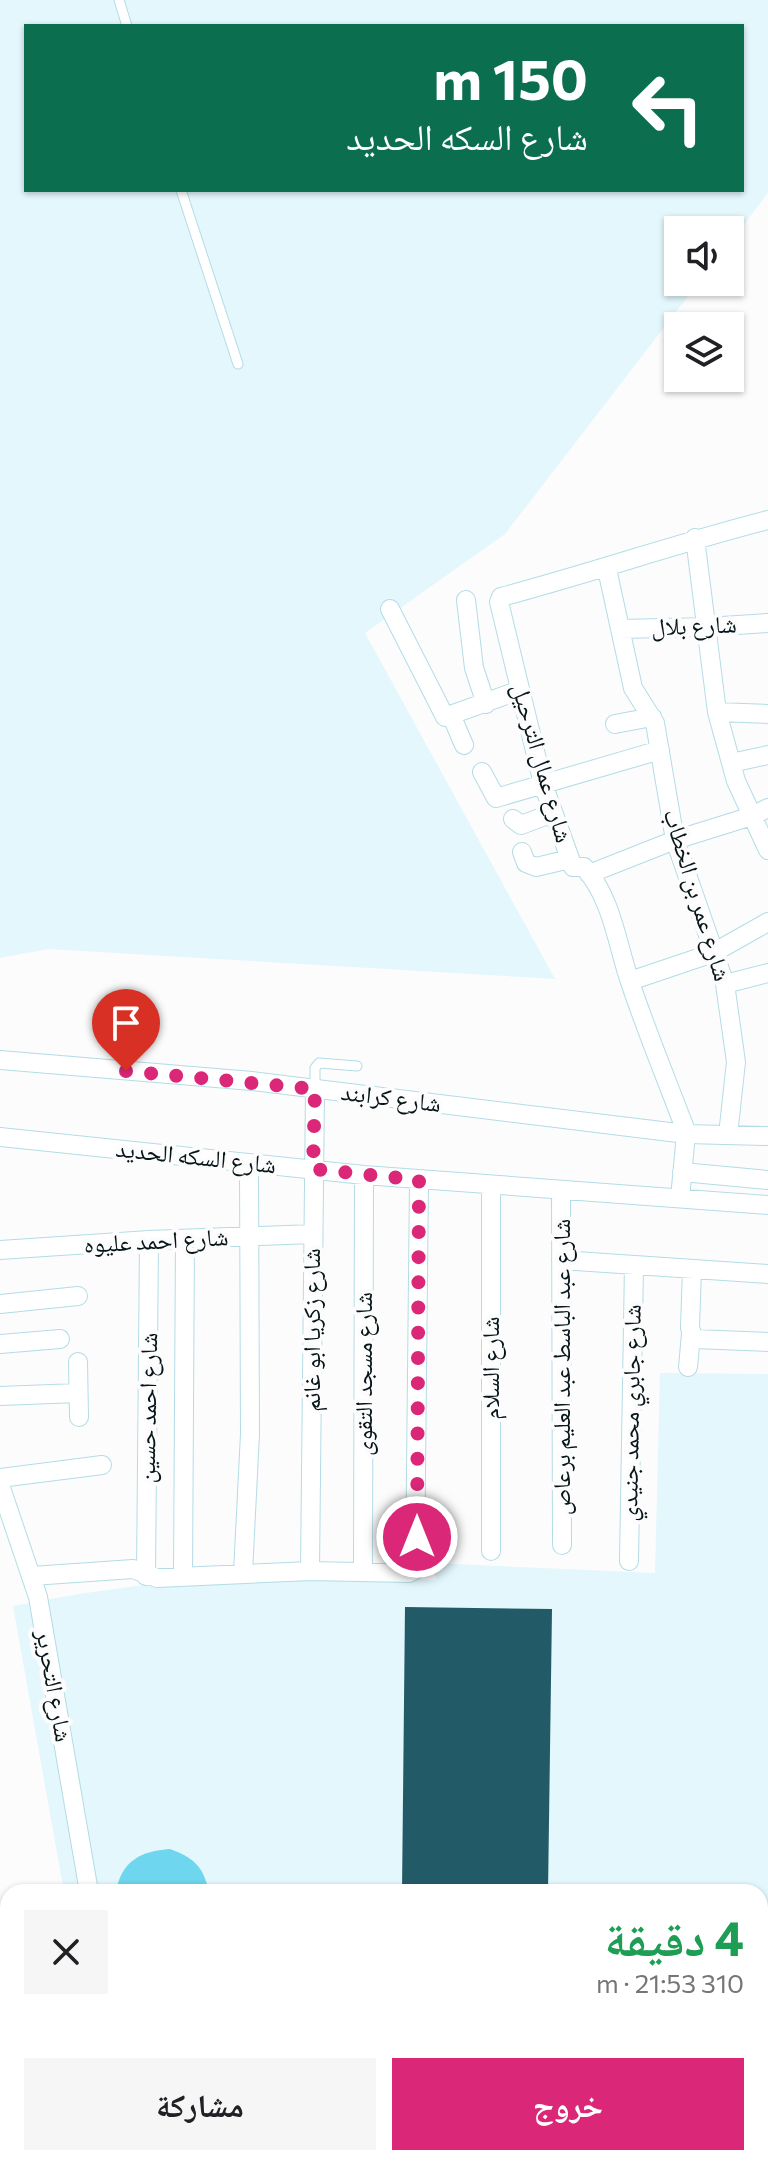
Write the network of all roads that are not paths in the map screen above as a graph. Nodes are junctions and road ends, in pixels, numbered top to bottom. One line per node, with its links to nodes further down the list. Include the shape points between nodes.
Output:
1 (119, 0): 2 (lane)
2 (126, 24)
3 (182, 192): 4 (lane)
4 (238, 364)
5 (768, 520): 6 (street)
6 (695, 538): 7 (street); 11 (street)
7 (607, 569): 12 (street, شارع عمر بن الخطاب); 13 (street, شارع عمال الترحيل, via 501,597)
8 (466, 600): 14 (street, via 474,668)
9 (390, 609): 17 (street, via 442,716)
10 (768, 623): 11 (street, شارع بلال)
11 (707, 627): 12 (street, شارع بلال); 15 (street)
12 (620, 629): 18 (street, شارع عمر بن الخطاب, via 633,688)
13 (520, 690): 14 (street); 25 (street, شارع عمال الترحيل)
14 (486, 704): 17 (street)
15 (717, 712): 16 (street); 23 (street)
16 (768, 714)
17 (452, 717): 20 (street)
18 (652, 717): 19 (street); 21 (street, شارع عمر بن الخطاب)
19 (615, 724)
20 (464, 745)
21 (660, 750): 25 (street); 29 (street, شارع عمر بن الخطاب)
22 (768, 755): 23 (street)
23 (731, 763): 26 (street, via 736,781)
24 (482, 772): 25 (street, via 494,798)
25 (543, 784): 27 (street, شارع عمال الترحيل)
26 (760, 812): 29 (street); 30 (street)
27 (553, 813): 28 (street, via 521,825); 32 (street, شارع عمال الترحيل)
28 (513, 819)
29 (675, 840): 33 (street); 35 (street, شارع عمر بن الخطاب)
30 (768, 850)
31 (522, 852): 32 (street, via 526,863 536,867)
32 (570, 859): 33 (street, شارع عمال الترحيل, via 574,868 584,867)
33 (589, 874): 37 (street, شارع عمال الترحيل, via 609,911)
34 (768, 922): 35 (street)
35 (713, 953): 37 (street); 38 (street, شارع عمر بن الخطاب)
36 (768, 973): 38 (street)
37 (630, 981): 42 (street, شارع عمال الترحيل)
38 (725, 984): 43 (street, شارع عمر بن الخطاب, via 736,1062)
39 (0, 1060): 41 (street, شارع كرابند)
40 (357, 1066): 41 (lane, via 319,1063)
41 (315, 1089): 42 (street, شارع كرابند); 47 (street, شارع زكريا ابو غانم)
42 (686, 1134): 43 (street); 48 (street)
43 (728, 1135): 44 (street)
44 (768, 1136)
45 (0, 1137): 46 (street, شارع السكه الحديد)
46 (249, 1163): 47 (street, شارع السكه الحديد); 57 (street)
47 (313, 1169): 49 (street, شارع السكه الحديد); 56 (street, شارع زكريا ابو غانم)
48 (682, 1172): 51 (street); 54 (street)
49 (364, 1175): 50 (street, شارع السكه الحديد); 83 (street, شارع مسجد التقوى)
50 (419, 1180): 52 (street, شارع السكه الحديد); 83 (street, via 416,1566 412,1572)
51 (768, 1180)
52 (491, 1186): 53 (street, شارع السكه الحديد); 80 (street, شارع السلام)
53 (561, 1190): 54 (street, شارع السكه الحديد); 61 (street, شارع عبد الباسط عبد العليم برعاص)
54 (680, 1198): 55 (street, شارع السكه الحديد)
55 (768, 1205)
56 (313, 1234): 57 (street, شارع احمد عليوه); 82 (street, شارع زكريا ابو غانم)
57 (250, 1237): 58 (street, شارع احمد عليوه); 84 (street, via 250,1434)
58 (185, 1239): 59 (street, شارع احمد عليوه); 87 (street)
59 (149, 1240): 60 (street, شارع احمد عليوه); 86 (street, شارع احمد حسين)
60 (0, 1250)
61 (561, 1260): 62 (street); 79 (street, شارع عبد الباسط عبد العليم برعاص)
62 (634, 1265): 63 (street); 81 (street, شارع جابري محمد جنيدي)
63 (692, 1269): 64 (street); 67 (street)
64 (768, 1274)
65 (78, 1296): 66 (street)
66 (0, 1304)
67 (691, 1334): 69 (street, via 700,1340); 72 (street)
68 (60, 1339): 70 (street)
69 (768, 1342)
70 (0, 1344)
71 (78, 1362): 73 (street)
72 (688, 1367)
73 (78, 1393): 74 (street); 75 (street)
74 (0, 1396)
75 (79, 1417)
76 (102, 1465): 77 (street)
77 (0, 1478)
78 (0, 1485): 85 (street, شارع التحرير)
79 (562, 1545)
80 (491, 1551)
81 (629, 1561)
82 (310, 1571): 83 (street); 84 (street)
83 (363, 1572)
84 (243, 1573): 87 (street)
85 (32, 1576): 86 (street, via 133,1569); 88 (street, شارع التحرير)
86 (146, 1576): 87 (street)
87 (183, 1576)
88 (88, 1884)

